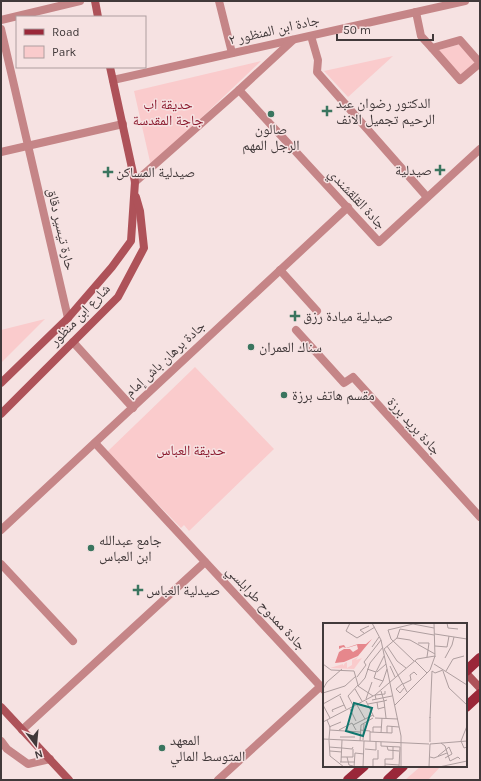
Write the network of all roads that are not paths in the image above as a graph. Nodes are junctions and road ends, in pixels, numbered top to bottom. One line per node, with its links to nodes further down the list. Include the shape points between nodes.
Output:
1 (80, 1): 7 (street)
2 (95, 1): 8 (main road)
3 (220, 1): 14 (street)
4 (465, 1): 5 (street, جادة ابن المنظور ٢)
5 (416, 12): 11 (street, جادة ابن المنظور ٢); 13 (street, via 421,36)
6 (16, 16): 9 (street)
7 (18, 16)
8 (98, 16)
9 (1, 20)
10 (1, 29): 15 (street, حارة تيسير دقاق)
11 (311, 36): 12 (street, جادة ابن المنظور ٢); 26 (street, via 318,60 317,72)
12 (293, 40): 14 (street, جادة ابن المنظور ٢); 19 (street)
13 (432, 48): 16 (street, via 460,40); 16 (street, via 460,80 480,63)
14 (232, 53): 18 (street, جادة ابن المنظور ٢)
15 (4, 55): 21 (street, حارة تيسير دقاق)
16 (478, 57)
17 (110, 68): 18 (main road, شارع ابن منظور)
18 (113, 80): 20 (main road, شارع ابن منظور)
19 (239, 90): 24 (street); 27 (street, جادة القلقشندي)
20 (123, 124): 21 (street); 24 (main road, شارع ابن منظور)
21 (28, 146): 23 (street); 30 (street, حارة تيسير دقاق)
22 (480, 149): 26 (street, جادة القلقشندي)
23 (1, 152)
24 (135, 182): 25 (main road, شارع ابن منظور)
25 (134, 193): 30 (main road, شارع ابن منظور, via 131,241); 32 (main road, شارع ابن منظور, via 140,211 144,248 118,296)
26 (427, 197): 27 (street, جادة القلقشندي, via 379,242)
27 (348, 208): 28 (street, جادة برهان باش إمام)
28 (280, 270): 29 (street); 34 (street, جادة برهان باش إمام)
29 (317, 311)
30 (68, 318): 33 (main road, شارع ابن منظور)
31 (296, 330): 37 (street, جادة بريد برزة, via 344,383 353,377)
32 (73, 342): 34 (street); 35 (main road, شارع ابن منظور)
33 (1, 383)
34 (133, 408): 36 (street, جادة برهان باش إمام)
35 (1, 414)
36 (95, 443): 38 (street, جادة برهان باش إمام); 39 (street, جادة ممدوح طرابلسي)
37 (480, 517)
38 (1, 530)
39 (205, 562): 45 (street, جادة ممدوح طرابلسي); 50 (street)
40 (1, 564): 41 (street)
41 (73, 641)
42 (480, 658): 43 (main road)
43 (467, 671)
44 (467, 673): 46 (main road)
45 (322, 688): 56 (street)
46 (480, 688)
47 (480, 694): 48 (main road)
48 (467, 706)
49 (1, 707): 50 (main road)
50 (22, 730): 52 (main road)
51 (1, 741): 52 (street, via 7,749 28,764)
52 (50, 759): 55 (main road)
53 (363, 767): 57 (main road)
54 (402, 767): 58 (main road)
55 (69, 780)
56 (218, 780)
57 (348, 780)
58 (388, 780)

